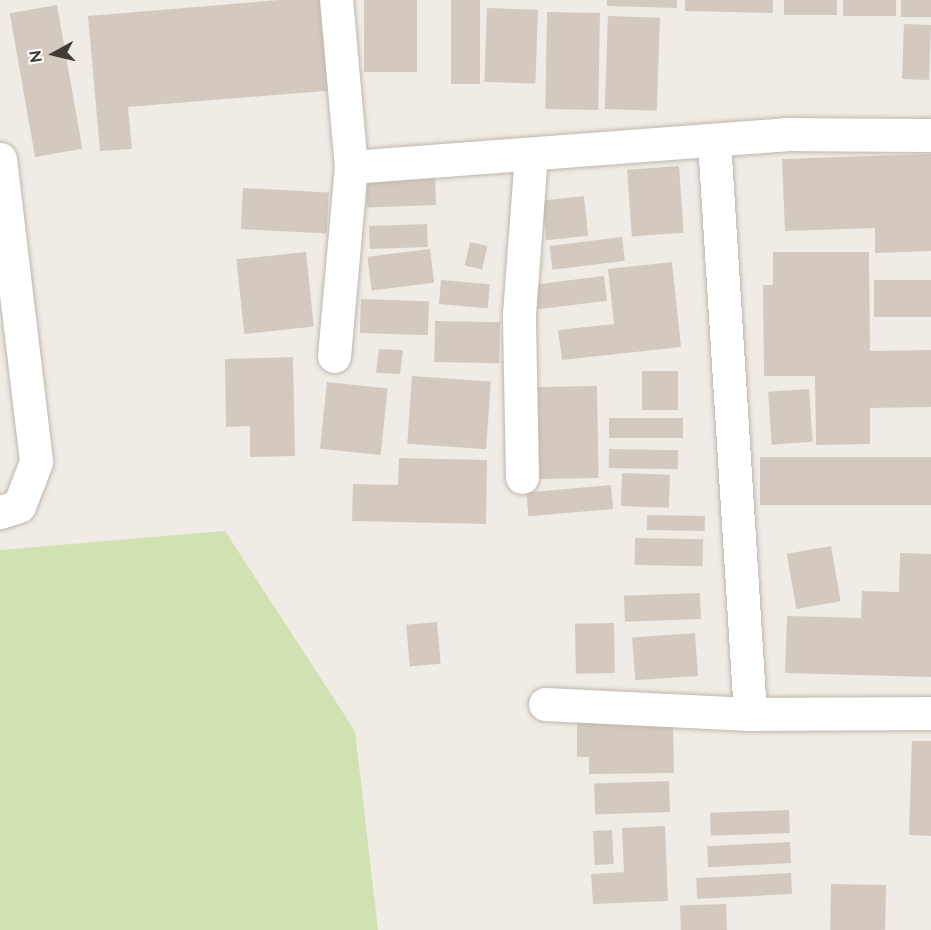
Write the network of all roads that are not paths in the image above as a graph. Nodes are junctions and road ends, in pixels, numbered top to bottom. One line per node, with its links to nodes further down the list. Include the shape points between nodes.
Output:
1 (336, 0): 6 (street)
2 (931, 135): 3 (street, via 786,134)
3 (714, 141): 4 (street); 12 (street)
4 (531, 156): 6 (street); 8 (street, via 519,314)
5 (0, 159): 9 (street, via 36,462 19,506)
6 (351, 167): 7 (street)
7 (334, 356)
8 (522, 477)
9 (0, 512)
10 (545, 704): 12 (street)
11 (931, 713): 12 (street)
12 (750, 714)

